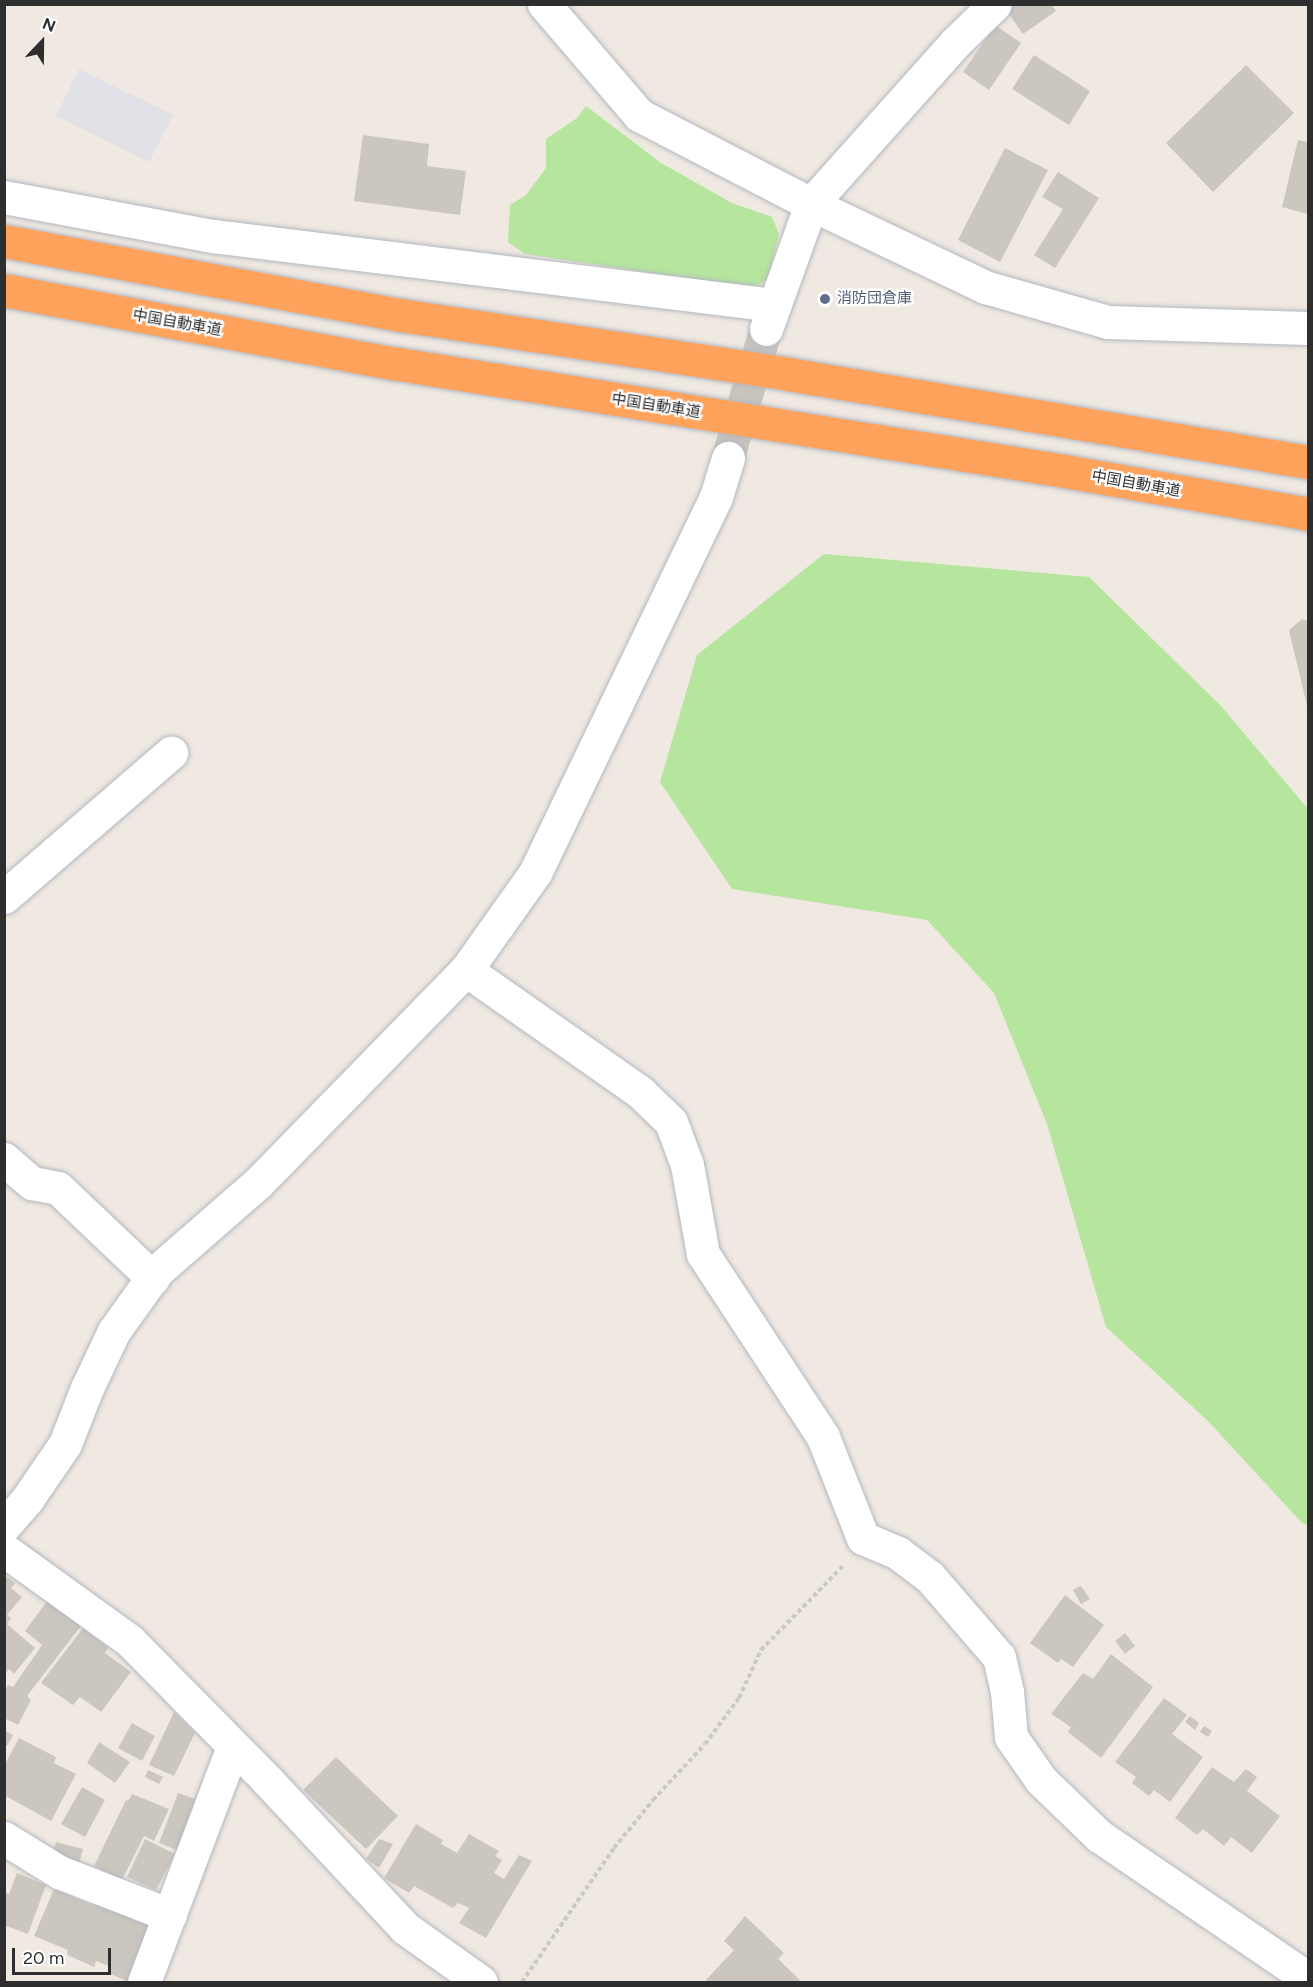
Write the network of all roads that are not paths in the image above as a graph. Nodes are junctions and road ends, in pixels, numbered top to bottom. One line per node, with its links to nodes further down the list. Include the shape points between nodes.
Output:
1 (544, 4): 4 (street, via 639,115)
2 (994, 4): 4 (street)
3 (4, 197): 4 (street, via 213,236 769,317)
4 (811, 204): 7 (street, via 985,287 1108,322)
5 (4, 241): 9 (highway, via 400,315 812,378)
6 (4, 290): 10 (highway, 中国自動車道, via 392,363)
7 (1308, 328)
8 (728, 458): 13 (street, via 716,497 535,873)
9 (1308, 462)
10 (1308, 514)
11 (171, 753): 12 (street)
12 (4, 897)
13 (466, 970): 15 (street, via 258,1183); 22 (street, via 640,1092 670,1122 687,1164 703,1254 823,1437 862,1538 898,1553 929,1576 999,1657 1011,1737 1041,1780 1099,1836)
14 (4, 1159): 15 (street, via 32,1183 58,1188)
15 (153, 1278): 16 (street, via 114,1330 65,1444)
16 (4, 1526)
17 (4, 1550): 18 (street, via 130,1641)
18 (233, 1746): 20 (street); 21 (street)
19 (4, 1838): 20 (street, via 59,1872)
20 (170, 1916): 23 (street)
21 (447, 1972): 24 (street)
22 (1305, 1978)
23 (144, 1983)
24 (482, 1983)

